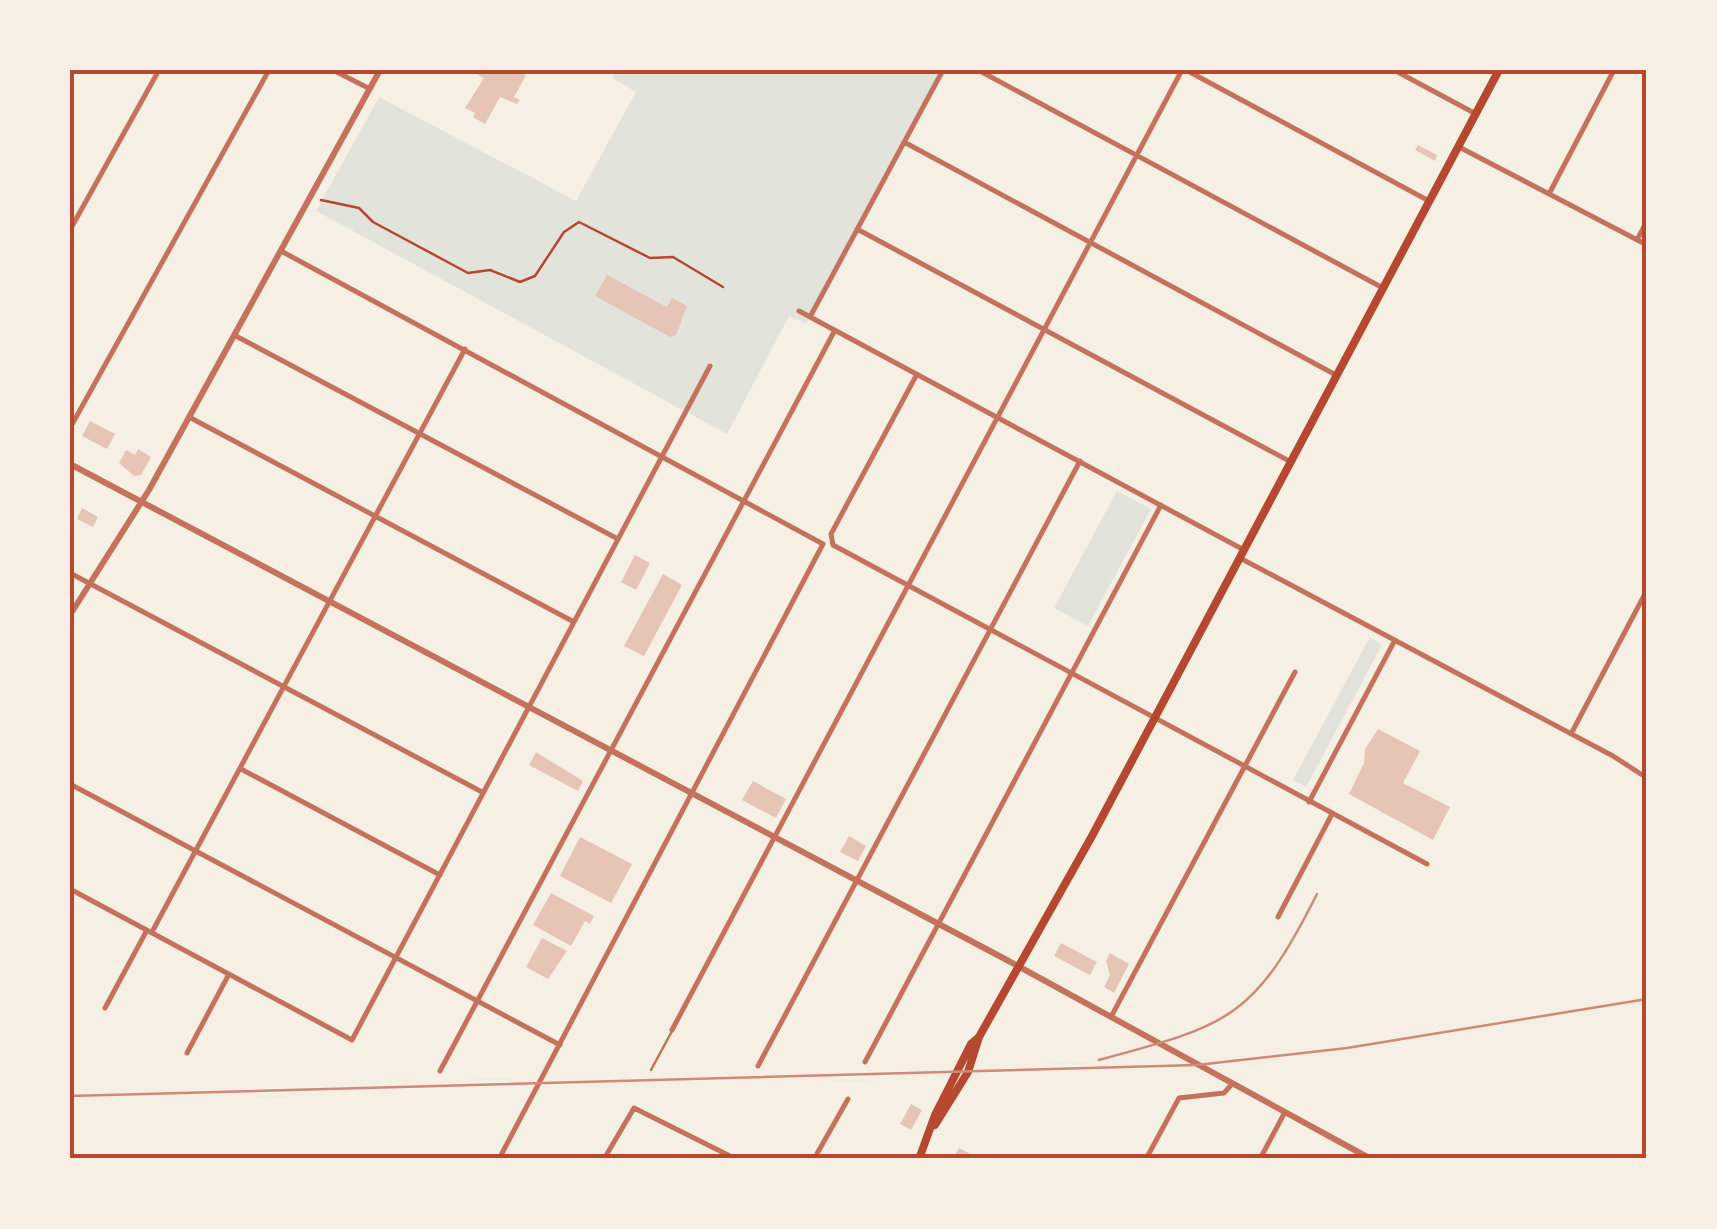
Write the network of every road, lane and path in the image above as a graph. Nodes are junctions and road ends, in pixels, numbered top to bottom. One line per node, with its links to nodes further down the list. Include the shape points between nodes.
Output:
1 (159, 70): 20 (street)
2 (269, 70): 39 (street)
3 (333, 70): 11 (street)
4 (380, 70): 11 (street)
5 (943, 70): 13 (street)
6 (978, 70): 15 (street)
7 (1184, 70): 15 (street); 18 (street)
8 (1394, 70): 12 (street)
9 (1499, 70): 12 (main road)
10 (1614, 70): 16 (street)
11 (370, 89): 25 (street)
12 (1476, 114): 14 (main road)
13 (904, 142): 21 (street); 23 (street)
14 (1458, 146): 16 (street); 18 (main road)
15 (1136, 156): 23 (street); 27 (street)
16 (1549, 194): 22 (street)
17 (321, 200): 26 (path, via 359,208 468,273 490,270 512,281 528,280 579,222 650,258 674,257)
18 (1429, 201): 27 (main road)
19 (1647, 221): 22 (street)
20 (70, 230)
21 (857, 230): 29 (street); 31 (street)
22 (1637, 240): 24 (street)
23 (1090, 243): 31 (street); 36 (street)
24 (1647, 245)
25 (281, 251): 32 (street); 33 (street)
26 (723, 287)
27 (1384, 288): 36 (main road)
28 (799, 311): 29 (street)
29 (810, 316): 30 (street)
30 (835, 330): 35 (street); 45 (street)
31 (1044, 330): 38 (street); 43 (street)
32 (234, 334): 37 (street); 40 (street)
33 (465, 350): 40 (street); 41 (street)
34 (710, 366): 41 (street)
35 (917, 374): 38 (street); 53 (street, via 830,537 836,547)
36 (1336, 375): 43 (main road)
37 (189, 417): 46 (street); 48 (street)
38 (998, 417): 42 (street); 53 (street)
39 (70, 428)
40 (420, 434): 48 (street); 49 (street)
41 (663, 455): 45 (street); 49 (street)
42 (1080, 461): 47 (street); 58 (street)
43 (1290, 462): 50 (main road)
44 (70, 464): 46 (street)
45 (745, 498): 66 (street); 72 (street, via 820,539 822,551)
46 (141, 502): 52 (street); 55 (street)
47 (1161, 505): 50 (street); 61 (street)
48 (376, 517): 55 (street); 57 (street)
49 (618, 539): 57 (street)
50 (1242, 554): 59 (street); 64 (main road)
51 (70, 572): 52 (street)
52 (90, 583): 56 (street); 62 (street)
53 (908, 586): 58 (street); 75 (street)
54 (1647, 590): 65 (street)
55 (329, 603): 62 (street); 63 (street)
56 (70, 614)
57 (574, 622): 63 (street)
58 (991, 630): 61 (street); 79 (street)
59 (1395, 640): 65 (street); 73 (street)
60 (1295, 672): 68 (street)
61 (1072, 673): 64 (street); 82 (street)
62 (284, 686): 67 (street); 71 (street)
63 (528, 708): 66 (street); 71 (street)
64 (1154, 718): 68 (street); 85 (main road)
65 (1571, 734): 69 (street)
66 (610, 752): 72 (street); 87 (street)
67 (240, 768): 76 (street); 78 (street)
68 (1244, 768): 73 (street); 89 (street)
69 (1647, 778)
70 (70, 784): 76 (street)
71 (483, 793): 78 (street)
72 (692, 796): 75 (street); 91 (street)
73 (1309, 802): 74 (street)
74 (1332, 814): 77 (street); 81 (street)
75 (774, 839): 79 (street); 90 (street)
76 (196, 851): 83 (street); 84 (street)
77 (1427, 864)
78 (440, 875): 84 (street)
79 (856, 883): 82 (street); 94 (street)
80 (70, 889): 83 (street)
81 (1278, 917)
82 (938, 926): 85 (street); 93 (street)
83 (149, 931): 86 (street); 88 (street)
84 (396, 957): 86 (street, via 352,1040); 87 (street)
85 (1019, 966): 89 (street); 106 (main road, via 971,1044)
86 (228, 974): 92 (street)
87 (478, 1002): 91 (street); 96 (street)
88 (105, 1008)
89 (1111, 1018): 97 (street)
90 (672, 1030): 95 (lane)
91 (560, 1045): 102 (street)
92 (186, 1053)
93 (864, 1062)
94 (758, 1066)
95 (651, 1070)
96 (440, 1071)
97 (1232, 1084): 99 (street); 107 (street, via 1224,1093 1179,1098)
98 (848, 1099): 105 (street)
99 (1285, 1112): 108 (street); 109 (street)
100 (714, 1148): 101 (street); 103 (street, via 634,1108); 104 (street)
101 (709, 1157)
102 (499, 1159)
103 (604, 1159)
104 (736, 1159)
105 (814, 1159)
106 (919, 1159)
107 (1146, 1159)
108 (1260, 1159)
109 (1371, 1159)

